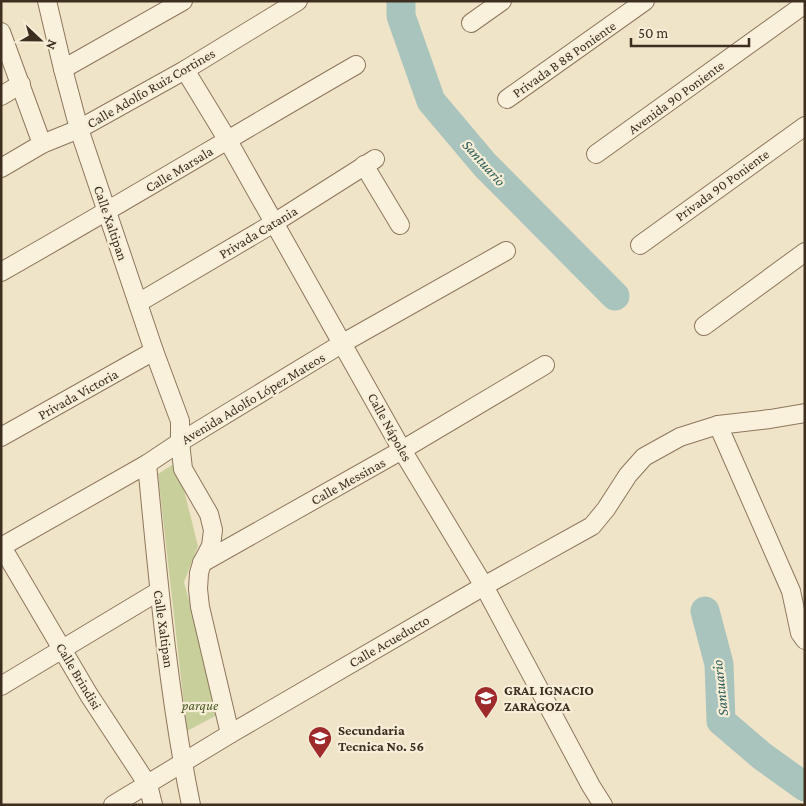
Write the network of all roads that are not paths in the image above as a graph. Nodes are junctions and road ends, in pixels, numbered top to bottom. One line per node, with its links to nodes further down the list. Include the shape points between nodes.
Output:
1 (47, 1): 10 (street, Calle Xaltipan)
2 (183, 1): 10 (street)
3 (298, 1): 11 (street, Calle Adolfo Ruiz Cortines)
4 (502, 1): 7 (street)
5 (645, 1): 14 (street, Privada B 88 Poniente)
6 (805, 4): 19 (street, Avenida 90 Poniente)
7 (471, 23)
8 (1, 32): 12 (street)
9 (356, 65): 17 (street, Calle Marsala)
10 (63, 69): 16 (street, Calle Xaltipan)
11 (185, 70): 16 (street, Calle Adolfo Ruiz Cortines); 17 (street, Calle Nápoles)
12 (21, 84): 13 (street); 18 (street)
13 (1, 96)
14 (507, 99)
15 (805, 126): 24 (street, Privada 90 Poniente)
16 (79, 129): 18 (street, Calle Adolfo Ruiz Cortines); 21 (street, Calle Xaltipan)
17 (227, 139): 21 (street, Calle Marsala); 22 (street, Calle Nápoles)
18 (42, 144): 20 (street, Calle Adolfo Ruiz Cortines)
19 (596, 154)
20 (1, 168)
21 (108, 212): 27 (street, Calle Marsala); 28 (street, Calle Xaltipan)
22 (274, 223): 23 (street, Privada Catania, via 370,162); 28 (street, Privada Catania); 30 (street, Calle Nápoles)
23 (400, 225)
24 (640, 245)
25 (506, 251): 30 (street, Avenida Adolfo López Mateos)
26 (805, 252): 29 (street)
27 (1, 272)
28 (138, 303): 31 (street, Calle Xaltipan)
29 (704, 326)
30 (343, 343): 36 (street, Avenida Adolfo López Mateos); 37 (street, Calle Nápoles)
31 (154, 351): 35 (street, Privada Victoria); 36 (street, Calle Xaltipan, via 180,421)
32 (545, 365): 37 (street, Calle Messinas)
33 (805, 413): 34 (street, Calle Acueducto)
34 (718, 426): 41 (street, Calle Acueducto, via 680,437 644,457 628,474 592,526); 43 (street, via 792,591 800,633)
35 (1, 437)
36 (180, 442): 38 (street, Avenida Adolfo López Mateos); 40 (street, Calle Xaltipan, via 183,468 209,514 213,530 211,546)
37 (402, 450): 40 (street, Calle Messinas); 41 (street, Calle Nápoles)
38 (146, 464): 39 (street, Avenida Adolfo López Mateos); 42 (street, Calle Xaltipan)
39 (2, 547): 44 (street, Calle Brindisi)
40 (202, 563): 46 (street, Calle Xaltipan, via 198,589 200,607)
41 (484, 586): 46 (street, Calle Acueducto); 49 (street, Calle Nápoles)
42 (159, 591): 44 (street); 47 (street, Calle Xaltipan)
43 (805, 640)
44 (62, 648): 45 (street); 48 (street, Calle Brindisi)
45 (1, 686)
46 (230, 734): 47 (street, Calle Acueducto)
47 (182, 764): 48 (street, Calle Acueducto); 52 (street)
48 (148, 785): 50 (street, Calle Acueducto); 51 (street, Calle Brindisi)
49 (591, 786): 53 (street); 54 (street, Calle Nápoles)
50 (113, 805)
51 (153, 805)
52 (191, 805)
53 (593, 805)
54 (603, 805)

